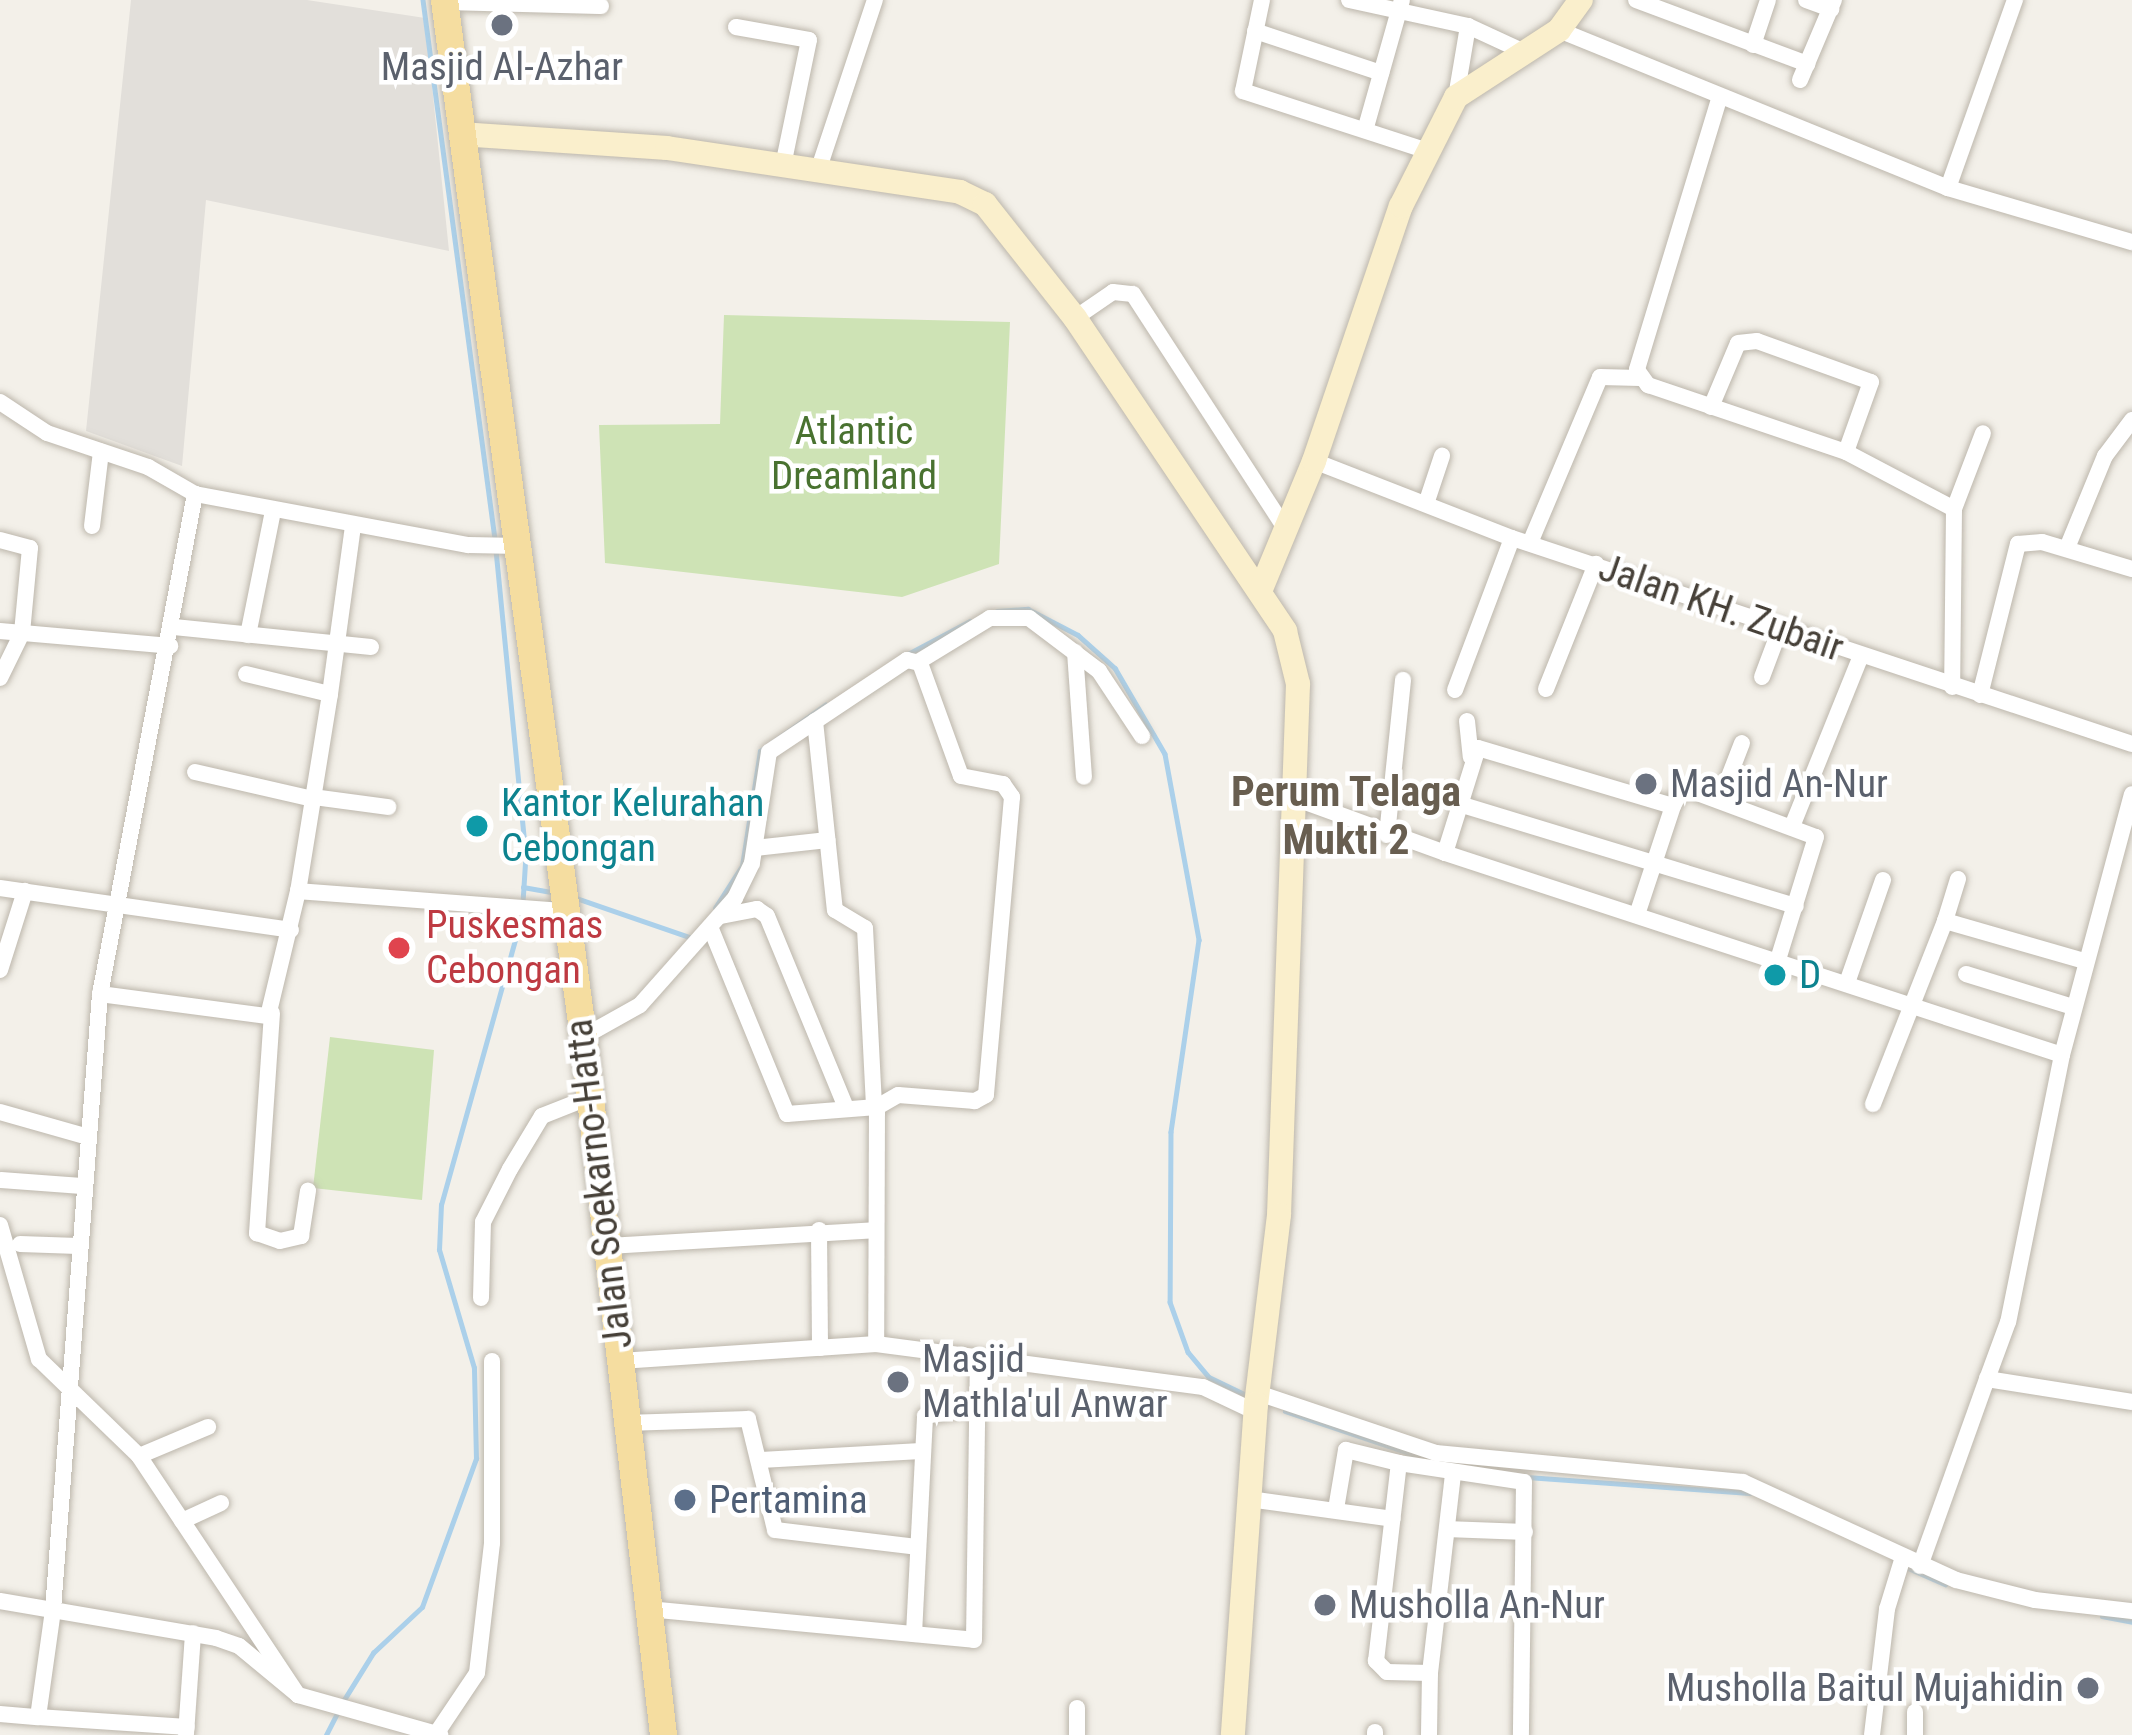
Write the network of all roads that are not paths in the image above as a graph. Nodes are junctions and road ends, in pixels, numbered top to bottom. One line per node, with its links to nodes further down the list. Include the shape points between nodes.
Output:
1 (875, 0): 26 (street)
2 (1262, 0): 16 (street)
3 (1349, 0): 12 (street)
4 (1582, 0): 15 (street)
5 (1636, 0): 17 (street)
6 (1768, 0): 17 (street)
7 (1807, 0): 10 (street)
8 (2015, 0): 27 (street)
9 (444, 1): 11 (street); 23 (main road, Jalan Soekarno-Hatta)
10 (1832, 4): 17 (street, via 1804,72)
11 (601, 6)
12 (1400, 6): 13 (street); 19 (street)
13 (1468, 26): 18 (street); 21 (street)
14 (736, 27): 25 (street, via 809,40)
15 (1559, 29): 18 (street); 20 (street)
16 (1255, 31): 19 (street); 22 (street, via 1243,91)
17 (1753, 45)
18 (1524, 52): 21 (street)
19 (1381, 73): 22 (street)
20 (1720, 96): 27 (street); 30 (street, via 1640,349)
21 (1456, 98): 24 (street)
22 (1366, 127): 24 (street)
23 (461, 134): 25 (street); 48 (main road, Jalan Soekarno-Hatta)
24 (1428, 152): 38 (street, via 1388,239)
25 (784, 166): 26 (street)
26 (818, 171): 29 (street, via 974,197 1012,230)
27 (1948, 188): 28 (street)
28 (2132, 242)
29 (1075, 318): 45 (street, via 1113,292 1131,292); 52 (street)
30 (1640, 378): 32 (street); 47 (street, via 1600,377)
31 (0, 402): 35 (street, via 46,433)
32 (1711, 407): 36 (street); 36 (street, via 1738,343 1757,341 1871,382)
33 (2132, 420): 49 (street, via 2104,456)
34 (1983, 433): 41 (street)
35 (101, 452): 39 (street); 44 (street)
36 (1846, 452): 41 (street)
37 (1442, 455): 40 (street)
38 (1314, 461): 40 (street, Jalan KH. Zubair); 45 (street)
39 (195, 494): 42 (street); 57 (street)
40 (1426, 504): 47 (street, Jalan KH. Zubair)
41 (1954, 509): 67 (street)
42 (273, 511): 43 (street); 56 (street)
43 (353, 525): 48 (street); 58 (street)
44 (92, 526)
45 (1286, 530): 52 (street)
46 (0, 540): 55 (street, via 30,548)
47 (1521, 541): 50 (street, Jalan KH. Zubair); 69 (street)
48 (514, 547): 98 (main road, Jalan Soekarno-Hatta)
49 (2067, 548): 51 (street); 71 (street, via 2031,540 2014,548)
50 (1596, 564): 53 (street, Jalan KH. Zubair); 68 (street)
51 (2132, 569)
52 (1261, 589): 82 (street, via 1295,670)
53 (1780, 629): 61 (street, Jalan KH. Zubair); 64 (street)
54 (0, 631): 55 (street)
55 (22, 633): 57 (street); 65 (street)
56 (248, 635): 57 (street); 58 (street)
57 (172, 636): 100 (street)
58 (340, 642): 59 (street); 70 (street)
59 (371, 647)
60 (1075, 652): 62 (street, via 1029,618 1006,615); 74 (street, via 1099,671); 79 (street)
61 (1862, 656): 67 (street, Jalan KH. Zubair); 87 (street)
62 (918, 662): 72 (street, via 907,660); 118 (street, via 961,776 1004,784 1012,797 988,1092 975,1101 894,1096)
63 (245, 674): 70 (street)
64 (1762, 676)
65 (0, 678)
66 (1403, 680): 88 (street)
67 (1952, 687): 71 (street, Jalan KH. Zubair)
68 (1546, 689)
69 (1456, 690)
70 (331, 694): 81 (street)
71 (1980, 695): 76 (street, Jalan KH. Zubair)
72 (815, 721): 89 (street); 90 (street, via 765,759)
73 (1467, 721): 77 (street)
74 (1142, 736)
75 (1742, 742): 83 (street)
76 (2132, 744)
77 (1471, 757): 84 (street); 85 (street, via 1485,749)
78 (195, 772): 81 (street)
79 (1084, 777)
80 (2132, 794): 106 (street)
81 (313, 798): 86 (street); 97 (street)
82 (1294, 798): 88 (street); 139 (street, via 1279,1215)
83 (1720, 800): 85 (street, via 1683,789); 87 (street)
84 (1456, 803): 91 (street); 92 (street)
85 (1673, 806): 92 (street)
86 (388, 807)
87 (1792, 824): 99 (street, via 1816,839)
88 (1387, 835): 91 (street)
89 (828, 841): 90 (street); 118 (street, via 835,910 865,928)
90 (755, 848): 103 (street)
91 (1445, 853): 101 (street)
92 (1654, 862): 99 (street); 101 (street)
93 (1958, 879): 102 (street)
94 (1883, 880): 109 (street)
95 (0, 888): 96 (street)
96 (26, 891): 100 (street); 107 (street)
97 (298, 891): 98 (street, via 518,909); 104 (street)
98 (563, 900): 114 (main road, Jalan Soekarno-Hatta)
99 (1796, 906): 105 (street)
100 (118, 908): 104 (street); 110 (street)
101 (1638, 912): 105 (street)
102 (1945, 920): 106 (street); 111 (street)
103 (716, 922): 114 (street, via 640,1005); 119 (street, via 758,909 767,916); 119 (street, via 787,1114)
104 (291, 930): 113 (street)
105 (1778, 960): 109 (street)
106 (2081, 960): 112 (street)
107 (0, 970)
108 (1966, 974): 112 (street)
109 (1848, 980): 111 (street)
110 (100, 994): 113 (street); 121 (street)
111 (1914, 1000): 115 (street); 117 (street)
112 (2070, 1006): 115 (street)
113 (272, 1013): 124 (street, via 257,1233 280,1241 301,1236)
114 (583, 1037): 116 (main road, Jalan Soekarno-Hatta)
115 (2062, 1055): 137 (street, via 2008,1322)
116 (590, 1096): 130 (main road, Jalan Soekarno-Hatta); 131 (street, via 542,1117 510,1169 483,1222)
117 (1874, 1104)
118 (876, 1107): 119 (street); 127 (street)
119 (846, 1108)
120 (0, 1112): 121 (street)
121 (86, 1136): 123 (street)
122 (1, 1180): 123 (street)
123 (82, 1186): 129 (street)
124 (308, 1190)
125 (0, 1225): 138 (street, via 39,1359)
126 (819, 1230): 127 (street); 130 (street); 133 (street)
127 (875, 1230): 132 (street)
128 (20, 1244): 129 (street)
129 (78, 1246): 138 (street)
130 (608, 1246): 135 (main road, Jalan Soekarno-Hatta)
131 (481, 1298)
132 (876, 1344): 133 (street); 136 (street)
133 (820, 1348): 135 (street)
134 (492, 1361): 173 (street, via 492,1543 477,1673)
135 (620, 1361): 142 (main road, Jalan Soekarno-Hatta)
136 (978, 1363): 139 (street, via 1203,1387); 141 (street)
137 (1988, 1379): 140 (street); 159 (street)
138 (69, 1386): 145 (street); 162 (street)
139 (1256, 1402): 147 (street); 150 (street)
140 (2132, 1402)
141 (977, 1407): 144 (street, via 930,1410); 165 (street, via 975,1637)
142 (626, 1423): 146 (street, via 742,1417 752,1423); 161 (main road, Jalan Soekarno-Hatta)
143 (208, 1427): 145 (street)
144 (922, 1451): 146 (street); 157 (street)
145 (139, 1456): 154 (street)
146 (760, 1460): 157 (street, via 777,1532)
147 (1433, 1460): 148 (street); 149 (street); 158 (street, via 1743,1482)
148 (1399, 1463): 152 (street, via 1346,1450); 153 (street)
149 (1453, 1473): 155 (street); 156 (street, via 1520,1478)
150 (1249, 1499): 152 (street); 176 (street)
151 (221, 1503): 154 (street)
152 (1336, 1509): 153 (street)
153 (1393, 1519): 166 (street, via 1377,1665)
154 (182, 1521): 167 (street)
155 (1447, 1529): 156 (street); 166 (street)
156 (1525, 1532): 178 (street)
157 (917, 1547): 165 (street)
158 (1900, 1562): 159 (street); 179 (street)
159 (1920, 1566): 163 (street, via 2035,1600)
160 (0, 1601): 162 (street)
161 (648, 1609): 165 (street); 174 (main road, Jalan Soekarno-Hatta)
162 (53, 1610): 164 (street); 171 (street)
163 (2132, 1611)
164 (193, 1633): 167 (street, via 239,1646); 172 (street)
165 (914, 1634)
166 (1430, 1673): 177 (street)
167 (298, 1695): 173 (street)
168 (1077, 1708): 175 (street)
169 (1915, 1712): 180 (street)
170 (0, 1714): 171 (street)
171 (38, 1717): 172 (street)
172 (187, 1731)
173 (438, 1734)
174 (664, 1735)
175 (1077, 1735)
176 (1233, 1735)
177 (1429, 1735)
178 (1521, 1735)
179 (1872, 1735)
180 (1915, 1735)

